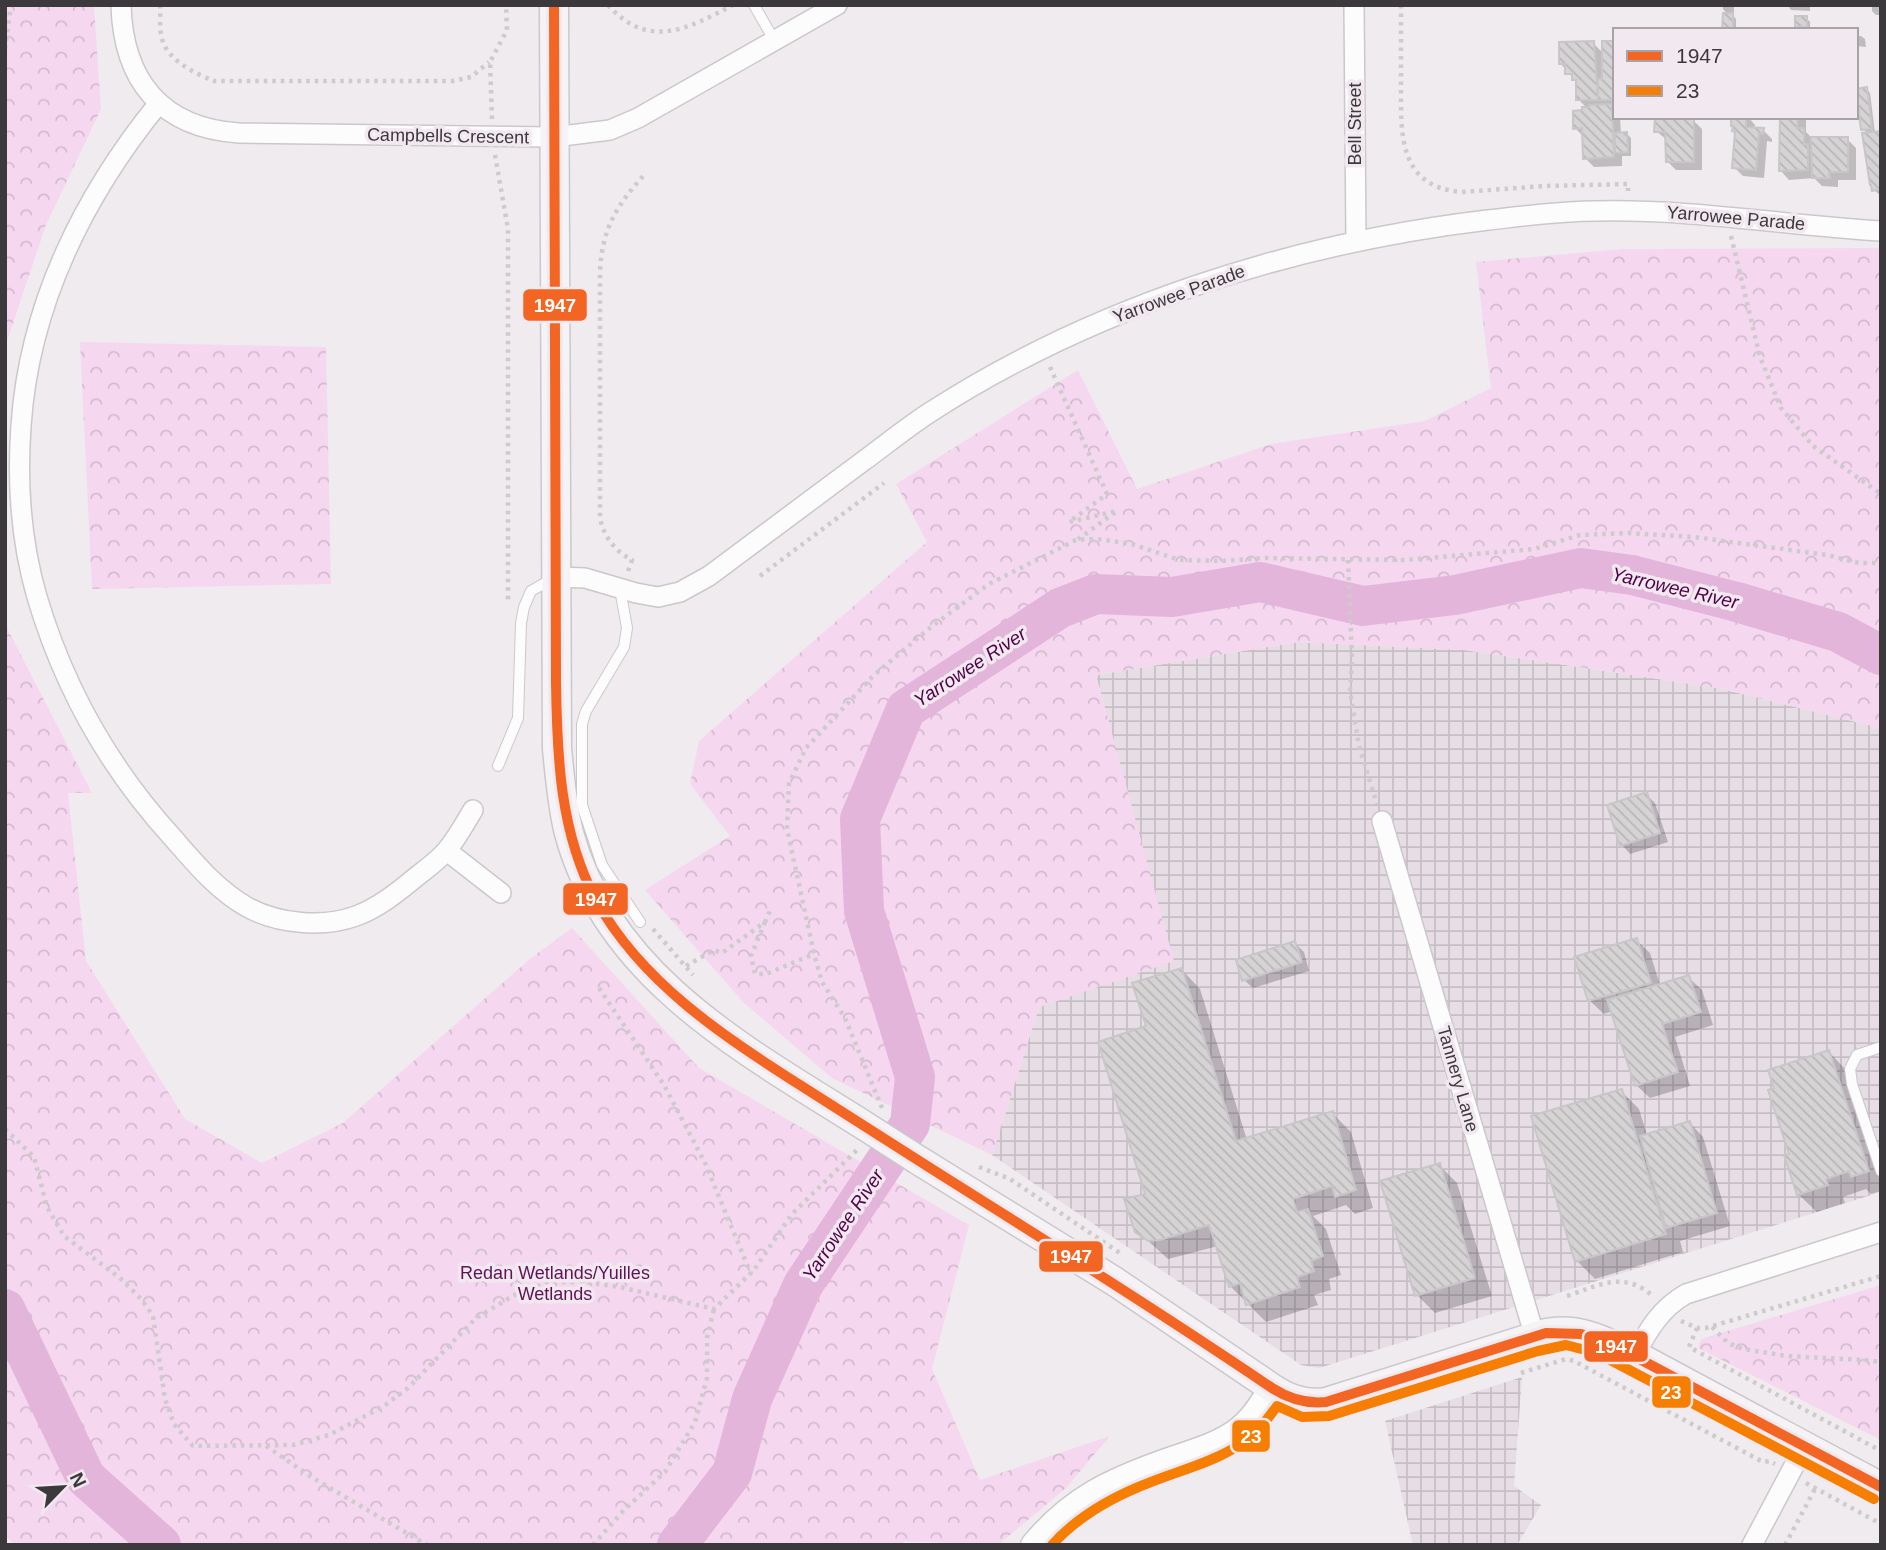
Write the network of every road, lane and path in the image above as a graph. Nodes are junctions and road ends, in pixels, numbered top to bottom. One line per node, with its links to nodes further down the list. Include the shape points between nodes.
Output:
1 (11, 5): 13 (path)
2 (121, 5): 15 (street, via 127,54 140,81)
3 (160, 5): 14 (path, via 161,37 167,47 180,63 214,81 453,81 471,77)
4 (506, 5): 14 (path, via 507,30)
5 (554, 5): 17 (main road)
6 (608, 5): 7 (path, via 642,29 664,32 695,25)
7 (733, 5)
8 (754, 5): 12 (lane)
9 (837, 5): 12 (street, Campbells Crescent)
10 (1354, 5): 22 (street, Bell Street)
11 (1401, 5): 19 (path, via 1402,138 1408,159 1421,175 1434,185 1462,192 1628,184)
12 (774, 40): 17 (street, Campbells Crescent, via 619,128)
13 (5, 49)
14 (490, 62): 16 (path)
15 (159, 103): 16 (street, Campbells Crescent, via 193,123 223,132); 36 (street, via 125,145 71,237 30,362 20,437 22,515 37,594 57,653 93,731 148,811 210,879 247,907 303,922 356,916 402,888)
16 (492, 137): 17 (street, Campbells Crescent); 32 (path, via 508,229)
17 (554, 137): 30 (main road)
18 (645, 174): 31 (path, via 620,203 601,256 600,518 612,545 632,561)
19 (1628, 211): 20 (street, Yarrowee Parade); 22 (street, Yarrowee Parade, via 1508,218)
20 (1726, 215): 21 (street, Yarrowee Parade); 25 (path, via 1760,357 1781,408 1813,446)
21 (1881, 231)
22 (1356, 242): 23 (street, Yarrowee Parade, via 1236,273 1114,316)
23 (1042, 349): 26 (path, via 1107,494 1069,523 1117,511); 31 (street, Yarrowee Parade, via 928,413 690,587 658,597)
24 (884, 483): 29 (path)
25 (1881, 494)
26 (1076, 540): 27 (path, via 1132,544 1179,560); 41 (path, via 989,584 931,627 874,675 806,748 789,783 788,829)
27 (1348, 560): 28 (path, via 1473,556 1534,549 1580,536 1629,533 1694,537); 35 (path, via 1350,691 1359,746)
28 (1881, 563)
29 (760, 576)
30 (556, 577): 31 (street, Yarrowee Parade, via 585,578); 33 (lane, via 531,591 524,607 518,718); 45 (main road, via 560,782 571,841 596,900 632,951 690,1010)
31 (620, 589): 39 (lane, via 627,628 624,647 582,724 582,805 602,865)
32 (508, 605)
33 (498, 766)
34 (473, 810): 36 (street)
35 (1382, 821): 56 (street, Tannery Lane)
36 (447, 850): 37 (street)
37 (501, 893)
38 (770, 911): 40 (path)
39 (640, 922)
40 (765, 922): 41 (path, via 751,956 755,974 766,974); 42 (path, via 722,953 714,950)
41 (814, 954): 45 (path, via 822,982 845,1018)
42 (686, 966)
43 (599, 988): 49 (path, via 664,1085 705,1163)
44 (1881, 1047): 47 (lane, via 1857,1055 1850,1069)
45 (871, 1128): 49 (path, via 792,1214); 60 (main road, bridge, via 1114,1281)
46 (5, 1129): 61 (path, via 34,1157 47,1207 64,1236 120,1278 153,1316 165,1399 174,1424 193,1446)
47 (1881, 1171)
48 (1881, 1232): 52 (street, via 1706,1286)
49 (751, 1274): 53 (path)
50 (1881, 1276): 54 (path)
51 (1567, 1296): 52 (path, via 1623,1281 1639,1286)
52 (1666, 1308): 55 (path); 57 (street)
53 (714, 1309): 61 (path, via 586,1282 553,1282 523,1290 476,1318 430,1367 384,1406 329,1435 293,1445); 69 (path, via 707,1338 707,1378 695,1422 664,1472)
54 (1712, 1327): 55 (path); 58 (path, via 1728,1343 1743,1349)
55 (1697, 1328): 63 (path, via 1689,1347)
56 (1535, 1337): 57 (main road, via 1577,1332); 60 (main road, via 1326,1402 1304,1403)
57 (1635, 1355): 62 (main road)
58 (1881, 1363)
59 (1521, 1373): 64 (path, via 1566,1359 1574,1361)
60 (1272, 1388): 70 (street, via 1233,1434 1094,1491 1062,1514)
61 (265, 1446): 68 (path)
62 (1804, 1447): 64 (street); 65 (main road)
63 (1881, 1451)
64 (1790, 1474): 66 (path); 71 (street)
65 (1881, 1487)
66 (1815, 1489): 67 (path); 72 (path)
67 (1881, 1524)
68 (427, 1545)
69 (593, 1545)
70 (1033, 1545)
71 (1752, 1545)
72 (1785, 1545)

